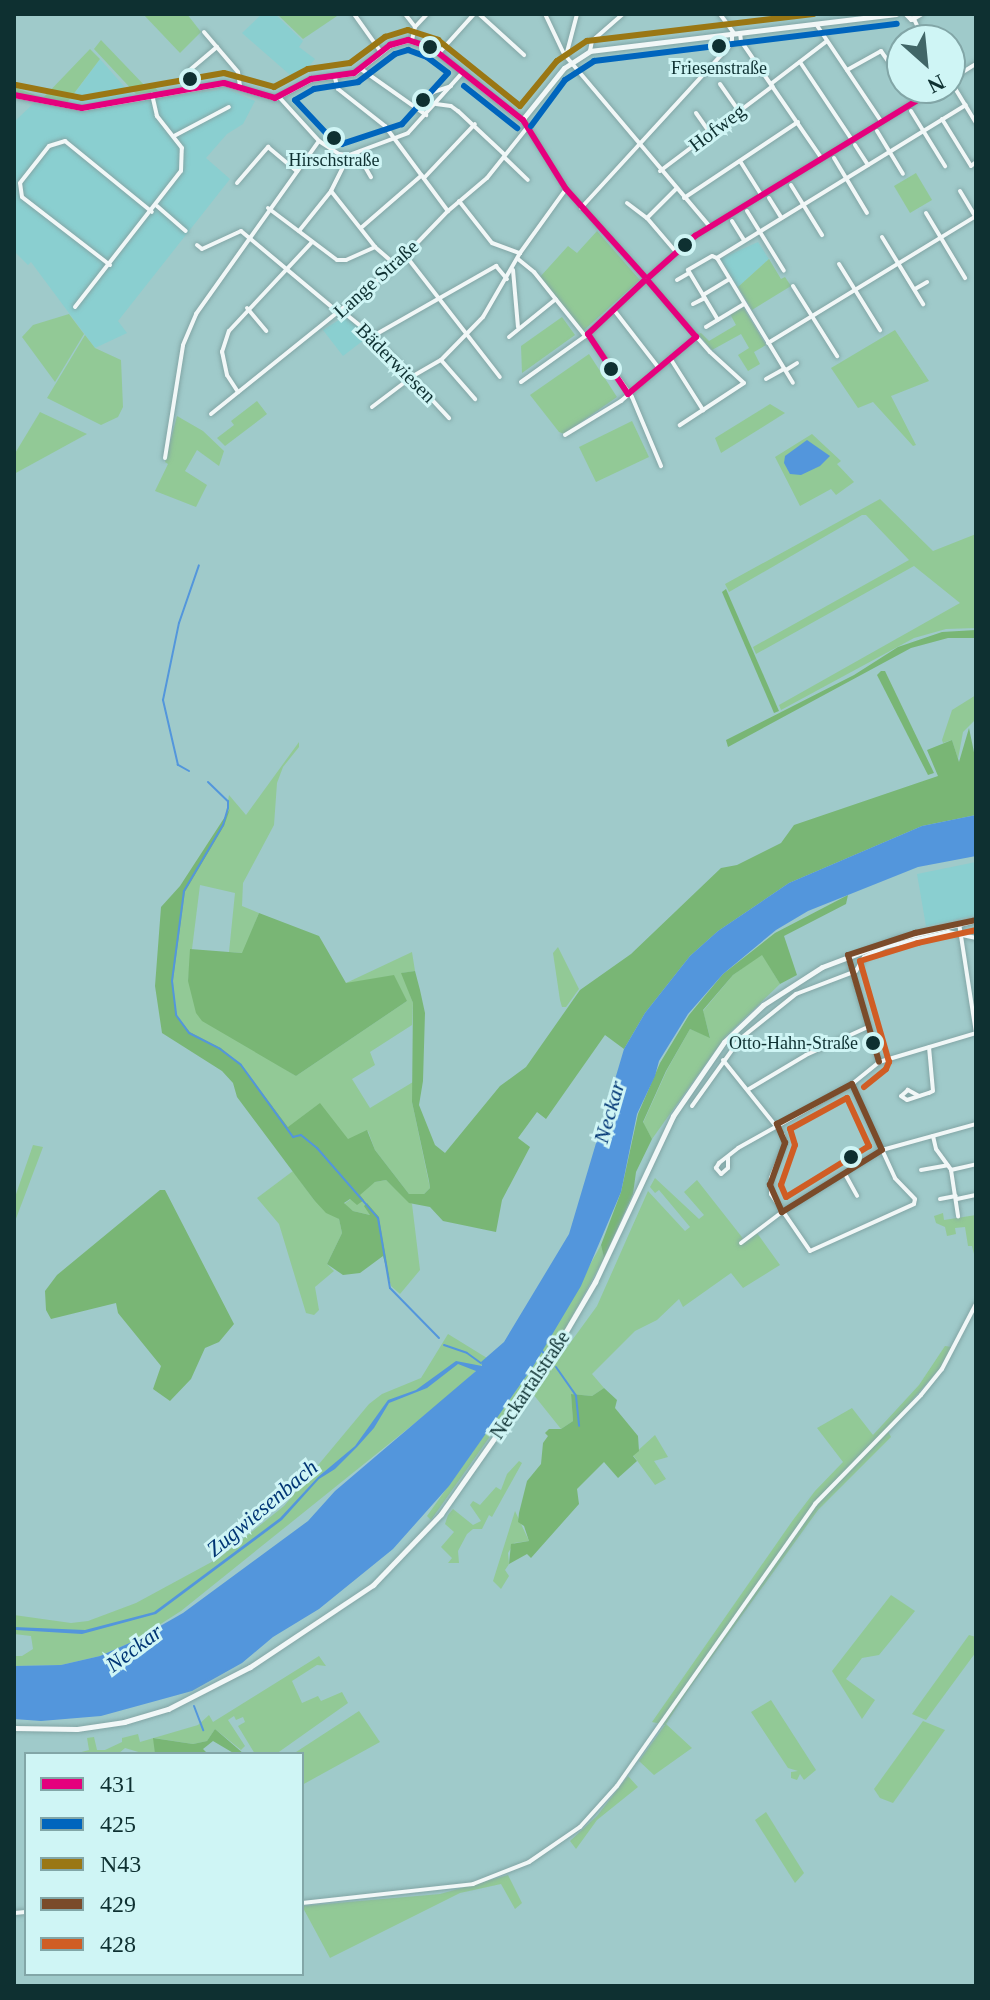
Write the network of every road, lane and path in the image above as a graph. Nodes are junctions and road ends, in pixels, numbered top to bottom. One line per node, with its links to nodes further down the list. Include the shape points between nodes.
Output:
1 (354, 14): 22 (street)
2 (405, 14): 15 (street)
3 (427, 14): 15 (street)
4 (477, 14): 23 (street); 24 (street)
5 (545, 14): 26 (street)
6 (577, 14): 26 (street)
7 (623, 14): 21 (street, via 592,41)
8 (720, 14): 17 (street)
9 (896, 14): 13 (main road)
10 (906, 14): 12 (main road)
11 (920, 14): 12 (main road)
12 (914, 19): 14 (street)
13 (816, 24): 17 (main road); 19 (street)
14 (916, 24)
15 (415, 27): 18 (street)
16 (204, 32): 20 (street)
17 (735, 33): 21 (main road); 34 (street); 63 (street, via 732,43)
18 (412, 40): 22 (main road); 23 (main road)
19 (827, 41): 27 (street, Hofweg); 29 (street)
20 (217, 47): 31 (street); 35 (street, via 238,72)
21 (590, 51): 26 (main road)
22 (381, 52): 28 (main road)
23 (439, 53): 30 (main road)
24 (524, 55)
25 (886, 58): 29 (street, via 881,51)
26 (568, 59): 50 (main road); 63 (street)
27 (800, 62): 34 (street, Hofweg); 62 (street)
28 (361, 69): 32 (main road); 43 (street)
29 (847, 70): 51 (street)
30 (462, 73): 36 (street); 50 (main road)
31 (185, 74)
32 (335, 78): 39 (main road, via 311,79); 60 (street, via 338,89 376,118)
33 (720, 84): 45 (street)
34 (772, 84): 45 (street, Hofweg); 52 (street)
35 (240, 86): 38 (main road, via 214,84); 39 (main road)
36 (451, 86): 40 (street); 43 (street)
37 (14, 95): 38 (main road, via 75,108)
38 (152, 95): 59 (street, via 157,116)
39 (279, 97): 61 (street)
40 (436, 104): 48 (street); 54 (street, via 451,106)
41 (910, 104): 51 (street)
42 (966, 105): 49 (street); 53 (street)
43 (416, 106): 48 (street)
44 (229, 107): 59 (street)
45 (739, 111): 58 (street, Hofweg)
46 (911, 111): 57 (street)
47 (696, 113): 58 (street)
48 (426, 115): 60 (street)
49 (942, 119): 57 (street); 71 (street)
50 (523, 120): 55 (street)
51 (881, 121): 62 (street)
52 (798, 122): 69 (street); 70 (street)
53 (976, 123)
54 (475, 124): 67 (street); 77 (street)
55 (526, 129): 67 (street, Lange Straße); 83 (street)
56 (877, 131): 64 (street)
57 (923, 131): 64 (street); 73 (street)
58 (710, 133): 75 (street, Hofweg)
59 (174, 136): 93 (street, via 183,164)
60 (393, 139): 65 (street); 77 (street)
61 (319, 141): 66 (street); 74 (street)
62 (854, 142): 69 (street); 72 (street)
63 (638, 146): 75 (street); 95 (street)
64 (889, 152): 72 (street); 76 (street)
65 (357, 153): 66 (street); 78 (street)
66 (349, 155): 85 (street)
67 (504, 156): 80 (street); 90 (street, Lange Straße)
68 (834, 158): 79 (street)
69 (822, 159): 87 (street)
70 (740, 161): 87 (street); 88 (street)
71 (973, 164)
72 (868, 165): 79 (street)
73 (945, 166)
74 (297, 171): 81 (street, via 268,147); 94 (street)
75 (660, 171): 84 (street)
76 (903, 174)
77 (423, 176): 96 (street); 105 (street)
78 (371, 177)
79 (846, 178): 92 (street); 99 (street)
80 (528, 180)
81 (237, 183)
82 (791, 185): 92 (street)
83 (566, 189): 95 (street); 120 (street)
84 (676, 189): 88 (street); 103 (street)
85 (331, 191): 105 (street); 108 (street)
86 (960, 191): 102 (street)
87 (762, 196): 106 (street)
88 (684, 198): 106 (street)
89 (769, 198): 101 (street)
90 (459, 201): 96 (street, Lange Straße); 120 (street, via 492,243)
91 (627, 203): 103 (street)
92 (803, 204): 101 (street); 110 (street)
93 (157, 206): 98 (street); 107 (street)
94 (268, 208): 108 (street); 111 (street)
95 (581, 208): 132 (street)
96 (448, 211): 119 (street, Lange Straße)
97 (747, 211): 109 (street)
98 (152, 212): 124 (street); 124 (street, via 65,141 49,146 20,183 22,197)
99 (867, 213)
100 (926, 213): 113 (street)
101 (781, 217): 109 (street)
102 (976, 217): 113 (street)
103 (647, 218): 118 (street)
104 (732, 221): 114 (street)
105 (362, 227): 117 (street)
106 (710, 227): 118 (street)
107 (186, 231)
108 (299, 231): 115 (street)
109 (760, 231): 114 (street); 128 (street)
110 (822, 235)
111 (249, 236): 116 (street, via 238,231 202,249); 126 (street, Bäderwiesen); 181 (street, via 187,335)
112 (882, 237): 122 (street)
113 (941, 237): 122 (street); 130 (street)
114 (744, 240): 121 (street)
115 (312, 242): 117 (street, via 342,261); 126 (street)
116 (197, 245)
117 (375, 247): 125 (street)
118 (676, 252): 132 (street)
119 (405, 256): 125 (street, Lange Straße); 140 (street)
120 (519, 256): 127 (street); 141 (street)
121 (717, 258): 129 (street, via 712,256); 133 (street)
122 (898, 263): 137 (street); 138 (street)
123 (839, 264): 137 (street)
124 (110, 265): 145 (street)
125 (396, 265): 148 (street, Lange Straße)
126 (290, 269): 146 (street); 148 (street, Bäderwiesen)
127 (513, 269): 131 (street); 151 (street)
128 (784, 271)
129 (689, 272): 134 (street); 139 (street)
130 (965, 278)
131 (507, 279): 140 (street, via 496,266); 155 (street)
132 (646, 279): 147 (street); 159 (street)
133 (730, 279): 139 (street); 143 (street)
134 (677, 280)
135 (927, 282): 138 (street)
136 (793, 286): 149 (street)
137 (855, 290): 149 (street); 153 (street)
138 (914, 290): 144 (street)
139 (704, 296): 142 (street); 150 (street)
140 (439, 298): 155 (street); 157 (street)
141 (556, 299): 151 (street); 156 (street)
142 (693, 304)
143 (745, 304): 150 (street); 160 (street)
144 (923, 304)
145 (75, 307)
146 (247, 308): 154 (street); 172 (street, via 233,323 222,352)
147 (614, 310): 156 (street); 165 (street)
148 (340, 312): 157 (street, Bäderwiesen); 172 (street, Lange Straße)
149 (812, 316): 160 (street); 161 (street)
150 (718, 320): 152 (street)
151 (518, 327): 158 (street)
152 (706, 327)
153 (880, 330)
154 (266, 331)
155 (465, 335): 163 (street); 168 (street)
156 (586, 335): 170 (street); 173 (street)
157 (373, 336): 167 (street, Bäderwiesen)
158 (509, 337)
159 (696, 337): 162 (street); 176 (street, via 744,383)
160 (768, 343): 166 (street)
161 (837, 356)
162 (670, 358): 165 (street); 176 (street)
163 (441, 360): 167 (street); 174 (street)
164 (797, 363): 166 (street)
165 (658, 367): 173 (street)
166 (785, 370): 169 (street); 171 (street)
167 (413, 376): 175 (street); 178 (street, Bäderwiesen)
168 (500, 377)
169 (766, 379)
170 (521, 382)
171 (793, 383)
172 (238, 392): 177 (street, Lange Straße)
173 (628, 394): 180 (street); 182 (street)
174 (475, 399)
175 (372, 407)
176 (703, 410): 179 (street)
177 (211, 414)
178 (449, 418)
179 (680, 425)
180 (565, 435)
181 (165, 458)
182 (661, 466)
183 (976, 920): 184 (main road, Neckartalstraße)
184 (959, 923): 185 (street); 187 (main road, Neckartalstraße)
185 (960, 933): 186 (street); 188 (street, via 878,950); 190 (street)
186 (976, 938)
187 (848, 955): 188 (street); 215 (main road, Neckartalstraße, via 802,978 749,1017 697,1077 571,1325 424,1535 390,1570 337,1612 214,1688 168,1709 77,1729)
188 (852, 972): 189 (street); 192 (street, via 782,1002)
189 (868, 1027): 193 (street); 195 (street)
190 (976, 1033): 191 (street)
191 (929, 1047): 193 (street); 196 (street, via 933,1091)
192 (723, 1060): 195 (street); 197 (street)
193 (879, 1062): 194 (street)
194 (852, 1084): 198 (street); 201 (street)
195 (749, 1089): 198 (street)
196 (919, 1096)
197 (692, 1106)
198 (777, 1124): 202 (street); 211 (street, via 785,1143 770,1185)
199 (976, 1124): 200 (street)
200 (932, 1135): 201 (street); 204 (street)
201 (882, 1150): 206 (street); 211 (street, via 914,1204 810,1251)
202 (728, 1157)
203 (973, 1165): 204 (street)
204 (950, 1167): 205 (street); 209 (street)
205 (921, 1170)
206 (845, 1174): 208 (street); 211 (street)
207 (976, 1195): 209 (street)
208 (857, 1196)
209 (956, 1197): 210 (street); 212 (street)
210 (940, 1199)
211 (782, 1212): 213 (street)
212 (958, 1216)
213 (741, 1243)
214 (976, 1304): 216 (street, via 942,1369 815,1504 617,1786 580,1827 529,1862 473,1884)
215 (14, 1728)
216 (304, 1903)

